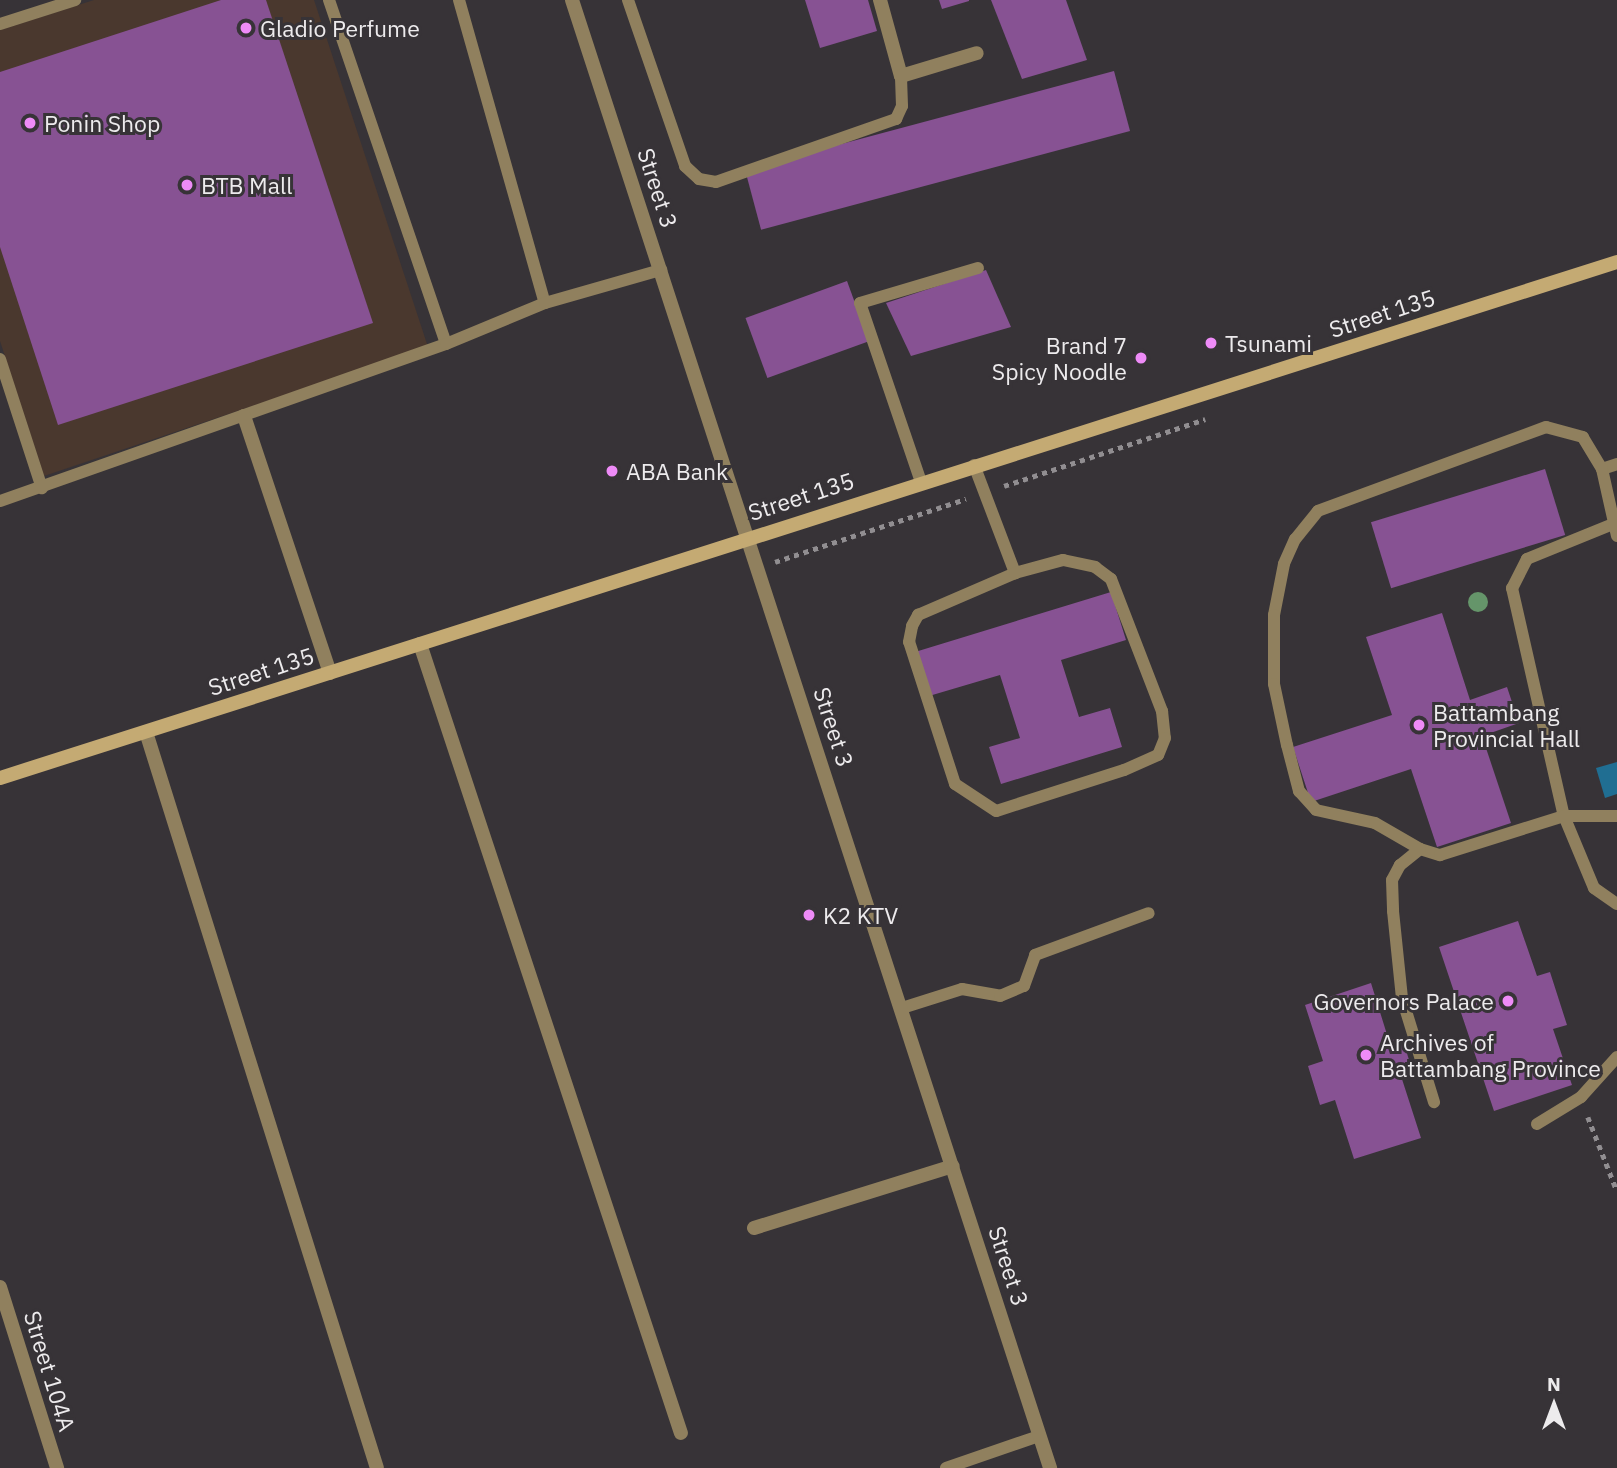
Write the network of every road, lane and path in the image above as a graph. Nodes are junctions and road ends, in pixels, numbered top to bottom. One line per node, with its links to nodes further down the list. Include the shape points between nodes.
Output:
1 (75, 0): 7 (lane)
2 (329, 0): 14 (lane)
3 (459, 0): 13 (lane)
4 (572, 0): 12 (street, Street 3)
5 (880, 0): 9 (street)
6 (633, 2): 9 (lane, via 685,166 699,179 716,182 896,119 902,106)
7 (0, 24)
8 (977, 53): 9 (street)
9 (901, 76)
10 (1617, 262): 19 (main road, Street 135)
11 (978, 268): 21 (lane, via 860,303)
12 (661, 270): 13 (lane); 26 (street, Street 3)
13 (545, 303): 14 (lane)
14 (446, 344): 16 (lane)
15 (0, 359): 22 (lane)
16 (244, 416): 22 (lane); 30 (street)
17 (1209, 418): 23 (path)
18 (1617, 464): 20 (lane)
19 (974, 465): 21 (main road, Street 135); 23 (lane)
20 (1602, 469): 25 (lane); 35 (lane, via 1583,437 1546,427 1318,511 1295,538 1284,564 1274,615 1274,684 1299,790 1316,810 1375,822)
21 (921, 482): 26 (main road, Street 135)
22 (43, 488): 24 (lane)
23 (985, 493): 27 (path); 28 (lane)
24 (0, 501)
25 (1615, 530): 33 (lane, via 1527,559 1512,588)
26 (748, 537): 27 (street, Street 3); 29 (main road, Street 135)
27 (758, 568): 38 (street, Street 3)
28 (1016, 573): 28 (lane, via 1063,560 1088,564 1111,579 1162,711 1165,738 1158,754 1124,770 996,811 955,784 909,642 918,615)
29 (421, 644): 30 (main road, Street 135); 47 (street)
30 (330, 673): 31 (main road, Street 135)
31 (146, 732): 32 (main road, Street 135); 50 (street)
32 (0, 778)
33 (1564, 816): 34 (lane); 35 (lane, via 1440,855); 36 (lane, via 1594,888)
34 (1617, 816)
35 (1420, 849): 41 (lane, via 1400,865 1392,880 1393,911 1402,998)
36 (1617, 904)
37 (1149, 913): 38 (lane, via 1035,955 1024,986 1000,996 962,989)
38 (902, 1009): 43 (street, Street 3)
39 (1617, 1057): 40 (lane)
40 (1581, 1097): 42 (lane); 44 (path)
41 (1434, 1102)
42 (1538, 1124)
43 (953, 1166): 45 (street); 48 (street, Street 3)
44 (1617, 1191)
45 (754, 1228)
46 (0, 1287): 49 (street, Street 104A)
47 (681, 1433)
48 (1039, 1436): 51 (lane); 52 (street, Street 3)
49 (57, 1468)
50 (377, 1468)
51 (946, 1468)
52 (1050, 1468)

